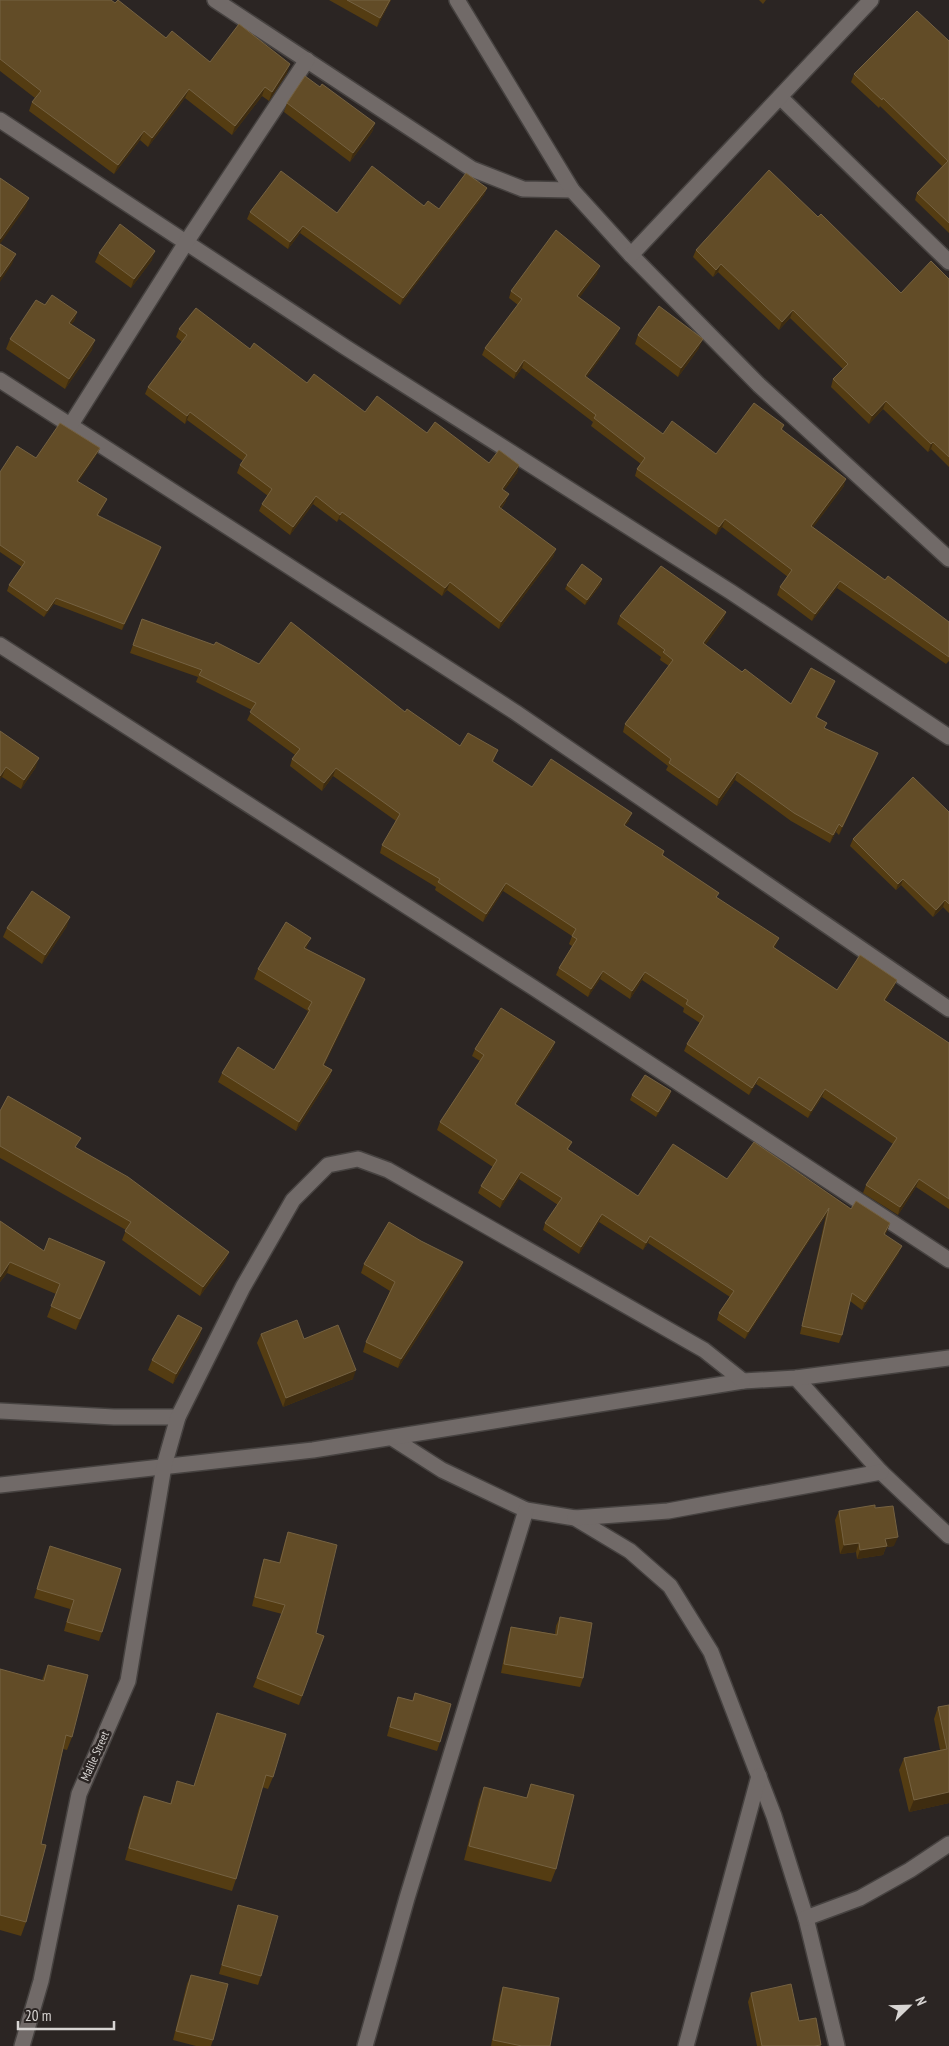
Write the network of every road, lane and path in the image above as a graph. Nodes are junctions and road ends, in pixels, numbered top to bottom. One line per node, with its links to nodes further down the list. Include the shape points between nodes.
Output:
1 (215, 0): 4 (street)
2 (457, 0): 7 (street)
3 (871, 0): 5 (street)
4 (307, 60): 7 (street, via 472,170 523,189); 8 (street)
5 (780, 97): 9 (street); 10 (street)
6 (0, 120): 8 (street)
7 (572, 190): 9 (street)
8 (187, 241): 12 (street); 15 (street, via 345,346 731,592)
9 (631, 255): 13 (street, via 759,385)
10 (949, 262)
11 (0, 380): 12 (street)
12 (70, 426): 16 (street, via 515,712)
13 (949, 559)
14 (0, 645): 17 (street, via 534,988)
15 (949, 737)
16 (949, 1009)
17 (949, 1260)
18 (949, 1358): 19 (street)
19 (796, 1378): 20 (street); 25 (street)
20 (743, 1381): 22 (street, Malile Street, via 704,1350 388,1170 358,1159 328,1165 292,1200); 23 (street)
21 (0, 1410): 22 (street, via 114,1418)
22 (178, 1417): 24 (street, Malile Street)
23 (392, 1438): 24 (street); 27 (street, via 442,1470)
24 (164, 1466): 26 (street); 33 (street, Malile Street, via 128,1681 79,1794 41,1981)
25 (881, 1472): 28 (street, via 668,1511); 29 (street)
26 (0, 1486)
27 (526, 1510): 28 (street); 34 (street)
28 (575, 1518): 30 (street, via 630,1551 670,1586 711,1652)
29 (949, 1536)
30 (759, 1776): 32 (street); 35 (street)
31 (949, 1844): 32 (street, via 860,1898)
32 (806, 1918): 36 (street)
33 (22, 2046)
34 (365, 2046)
35 (686, 2046)
36 (837, 2046)

